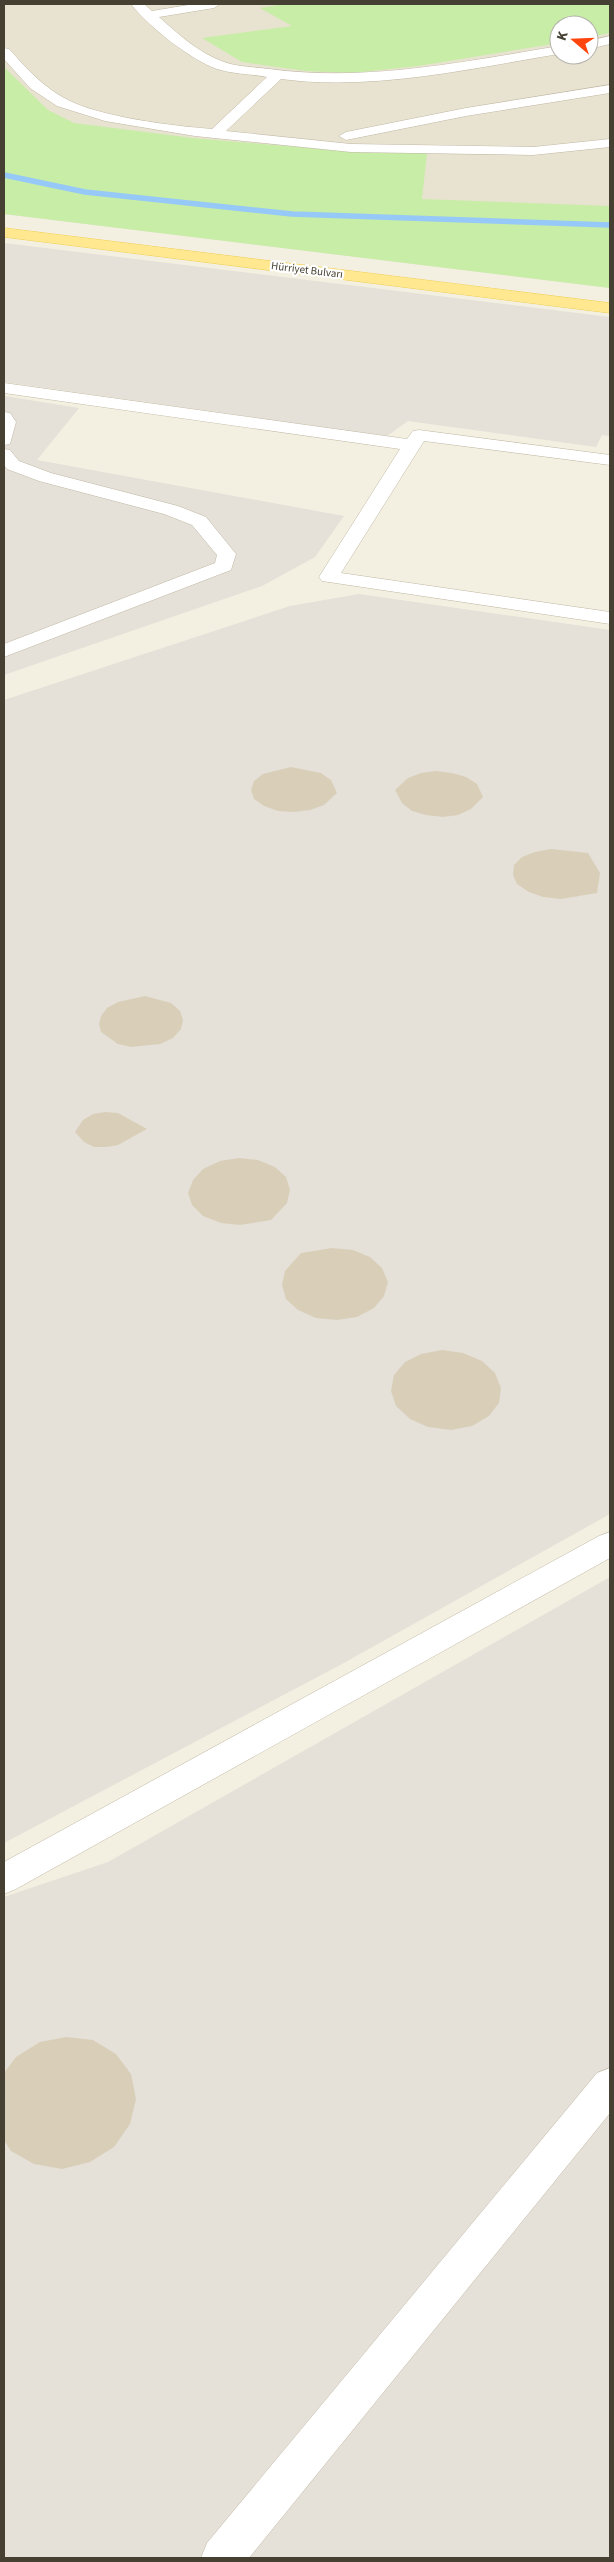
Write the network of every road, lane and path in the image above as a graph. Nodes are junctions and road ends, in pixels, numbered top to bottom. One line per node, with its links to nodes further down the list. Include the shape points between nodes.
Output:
1 (137, 4): 3 (street)
2 (213, 4): 3 (street)
3 (150, 15): 6 (street, via 184,47 222,66)
4 (4, 52): 8 (street, via 35,85 62,103 105,117)
5 (549, 52): 6 (street, via 405,74 343,78)
6 (277, 76): 8 (street)
7 (610, 89): 9 (street, via 466,112)
8 (215, 134): 9 (street)
9 (308, 143): 10 (street, via 350,148 533,151)
10 (610, 143)
11 (4, 220): 13 (main road, Hürriyet Bulvarı)
12 (4, 232): 14 (main road, Hürriyet Bulvarı)
13 (610, 295)
14 (610, 308)
15 (4, 388): 18 (street)
16 (4, 417): 17 (street, via 7,422)
17 (4, 440)
18 (412, 445): 20 (street, via 418,435); 21 (street, via 329,577)
19 (4, 454): 22 (street, via 13,465 45,477 171,510 199,521 227,554 224,566)
20 (610, 460)
21 (610, 618)
22 (4, 651)
23 (610, 1544): 24 (street)
24 (4, 1879)
25 (610, 2084): 26 (street)
26 (222, 2558)

